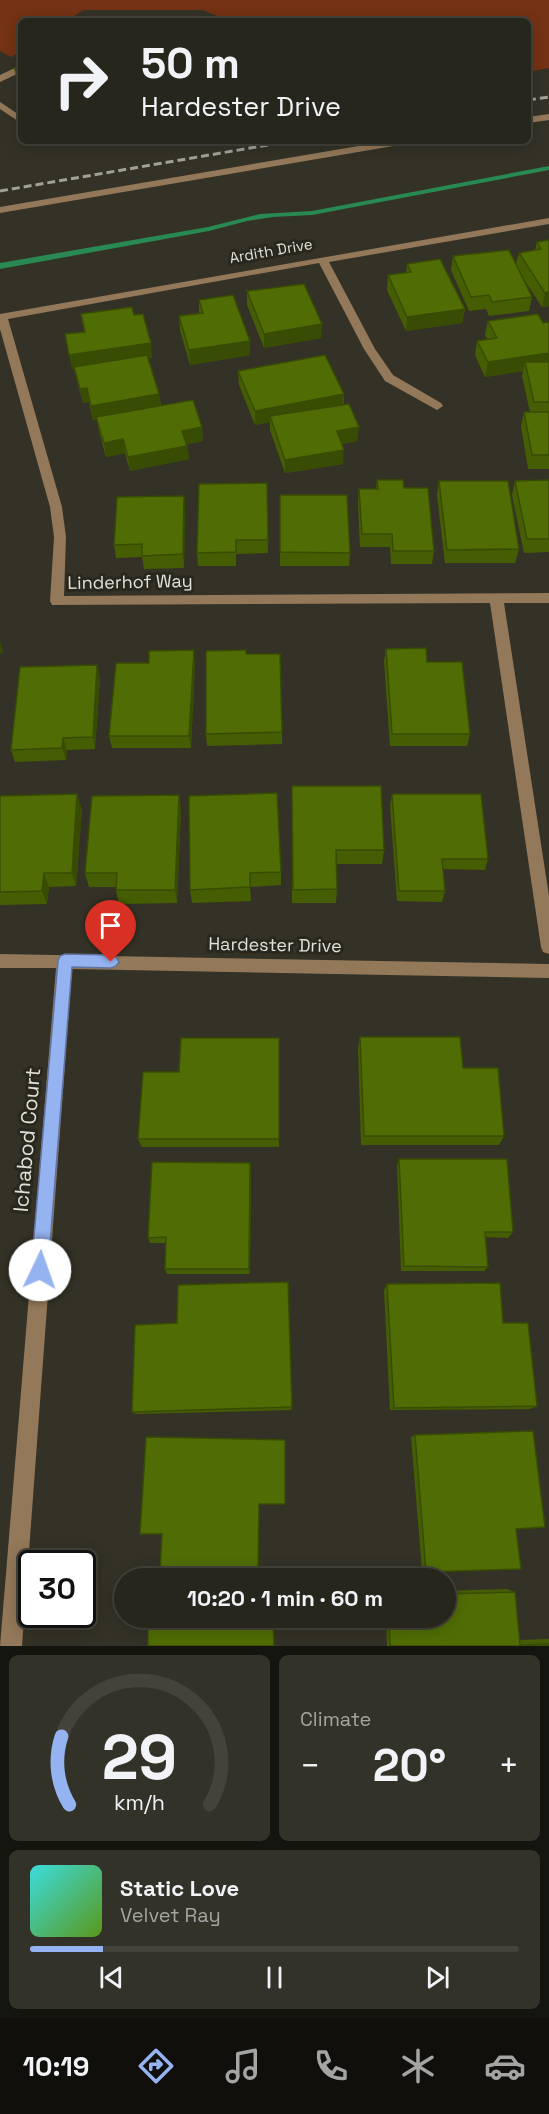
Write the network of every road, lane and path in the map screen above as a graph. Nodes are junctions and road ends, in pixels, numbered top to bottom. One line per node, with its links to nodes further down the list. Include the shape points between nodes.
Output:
1 (3, 63): 2 (street)
2 (18, 69): 3 (street)
3 (0, 79)
4 (0, 105): 6 (street)
5 (549, 117): 7 (street)
6 (18, 118)
7 (531, 120)
8 (387, 144): 9 (street)
9 (0, 210)
10 (549, 221): 11 (street, Ardith Drive)
11 (322, 259): 12 (street, Ardith Drive); 13 (street, via 389,378)
12 (1, 317): 14 (street, Linderhof Way, via 56,507 60,537 57,601)
13 (437, 406)
14 (496, 597): 15 (street); 16 (street)
15 (549, 598)
16 (549, 947)
17 (0, 961): 18 (street, Hardester Drive)
18 (65, 961): 19 (street, Hardester Drive); 20 (street, Ichabod Court)
19 (549, 971)
20 (11, 1646)

